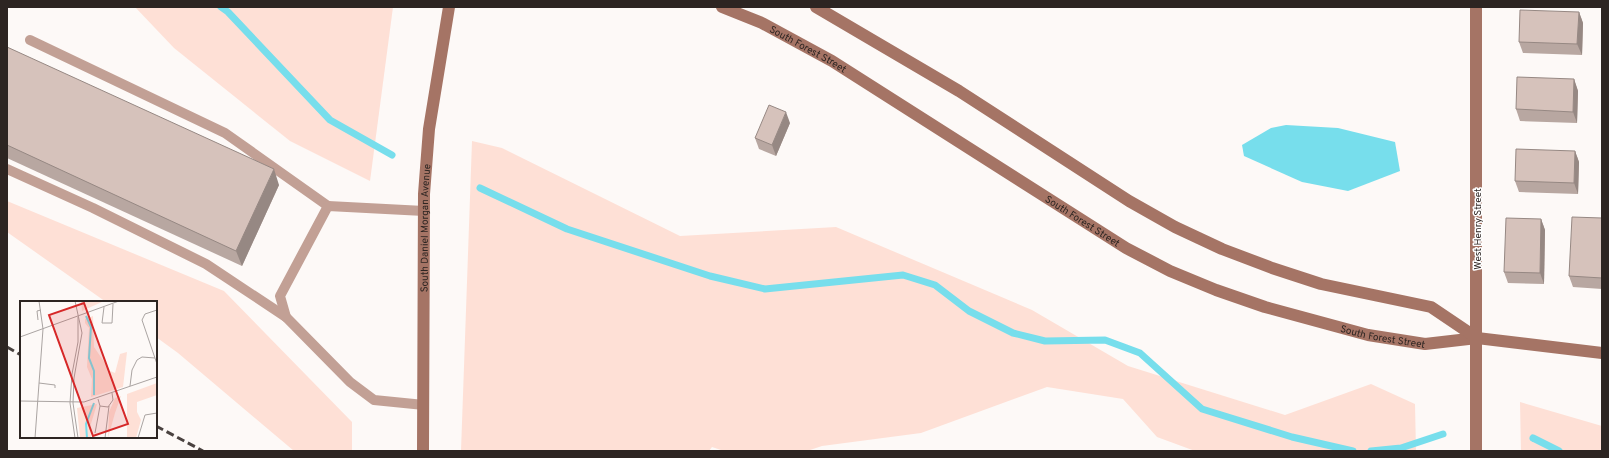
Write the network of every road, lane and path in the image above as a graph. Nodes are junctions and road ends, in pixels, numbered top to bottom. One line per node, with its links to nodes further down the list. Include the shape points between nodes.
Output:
1 (449, 7): 8 (street, South Daniel Morgan Avenue, via 429,129)
2 (722, 7): 10 (street, South Forest Street, via 762,23 832,61 1126,248 1170,271 1265,307 1368,335 1425,344)
3 (816, 7): 10 (street, South Forest Street, via 959,91 1129,201 1175,227 1222,249 1279,270 1337,288 1431,308)
4 (1476, 7): 10 (street, West Henry Street)
5 (30, 40): 7 (lane, via 225,133)
6 (7, 169): 9 (lane, via 206,264)
7 (328, 206): 8 (lane); 9 (lane, via 280,296)
8 (424, 211): 12 (street, South Daniel Morgan Avenue)
9 (286, 317): 12 (lane, via 350,382 374,400)
10 (1477, 338): 11 (street, South Forest Street); 14 (street, West Henry Street)
11 (1602, 353)
12 (424, 405): 13 (street, South Daniel Morgan Avenue)
13 (423, 451)
14 (1476, 451)

